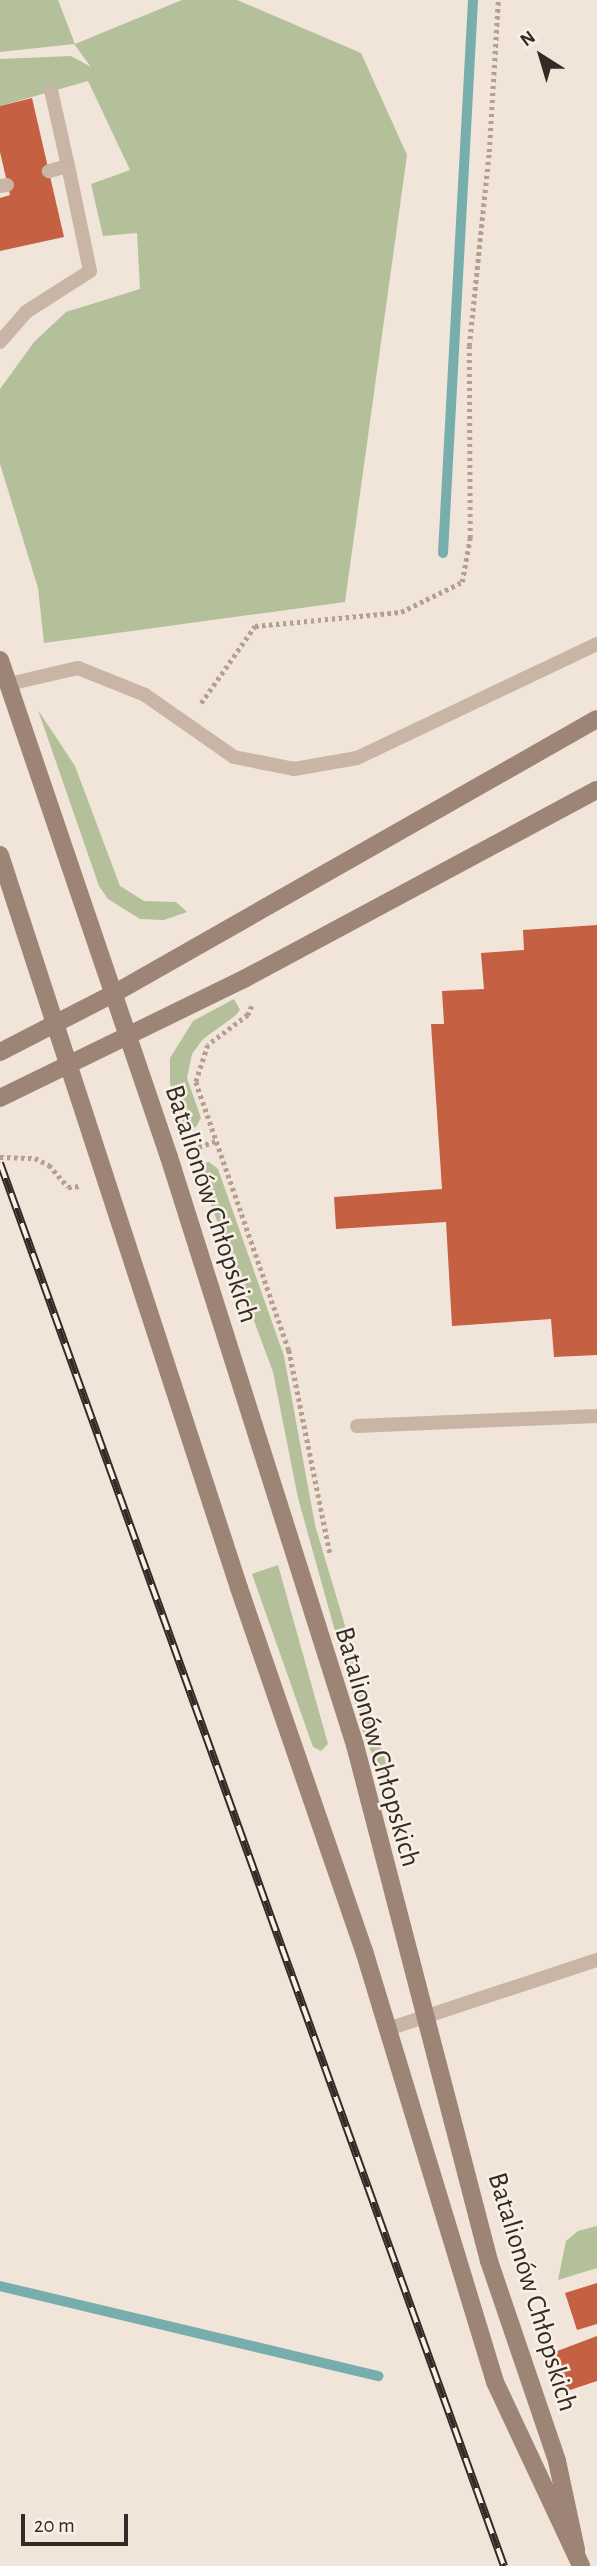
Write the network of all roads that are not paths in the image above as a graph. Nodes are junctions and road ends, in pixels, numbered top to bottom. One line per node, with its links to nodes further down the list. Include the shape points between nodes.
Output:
1 (51, 90): 2 (lane)
2 (68, 166): 3 (lane); 4 (lane, via 90,271 26,312)
3 (49, 171)
4 (0, 342)
5 (597, 644): 7 (lane, via 357,758 294,769 234,757 145,695 78,668)
6 (0, 660): 7 (main road, Batalionów Chłopskich)
7 (9, 684): 11 (main road, Batalionów Chłopskich)
8 (597, 719): 11 (main road)
9 (597, 790): 13 (main road)
10 (0, 855): 12 (main road, Batalionów Chłopskich)
11 (115, 993): 12 (main road); 13 (main road, Batalionów Chłopskich)
12 (55, 1025): 14 (main road); 15 (main road, Batalionów Chłopskich)
13 (129, 1036): 15 (main road); 20 (main road, Batalionów Chłopskich, via 355,1745)
14 (0, 1052)
15 (66, 1065): 16 (main road); 21 (main road, Batalionów Chłopskich, via 108,1179)
16 (0, 1098)
17 (597, 1416): 18 (lane)
18 (358, 1426)
19 (597, 1960): 20 (lane)
20 (427, 2016): 21 (lane); 22 (main road, Batalionów Chłopskich, via 489,2261 556,2460)
21 (388, 2029): 22 (main road, Batalionów Chłopskich, via 495,2382)
22 (578, 2558)

